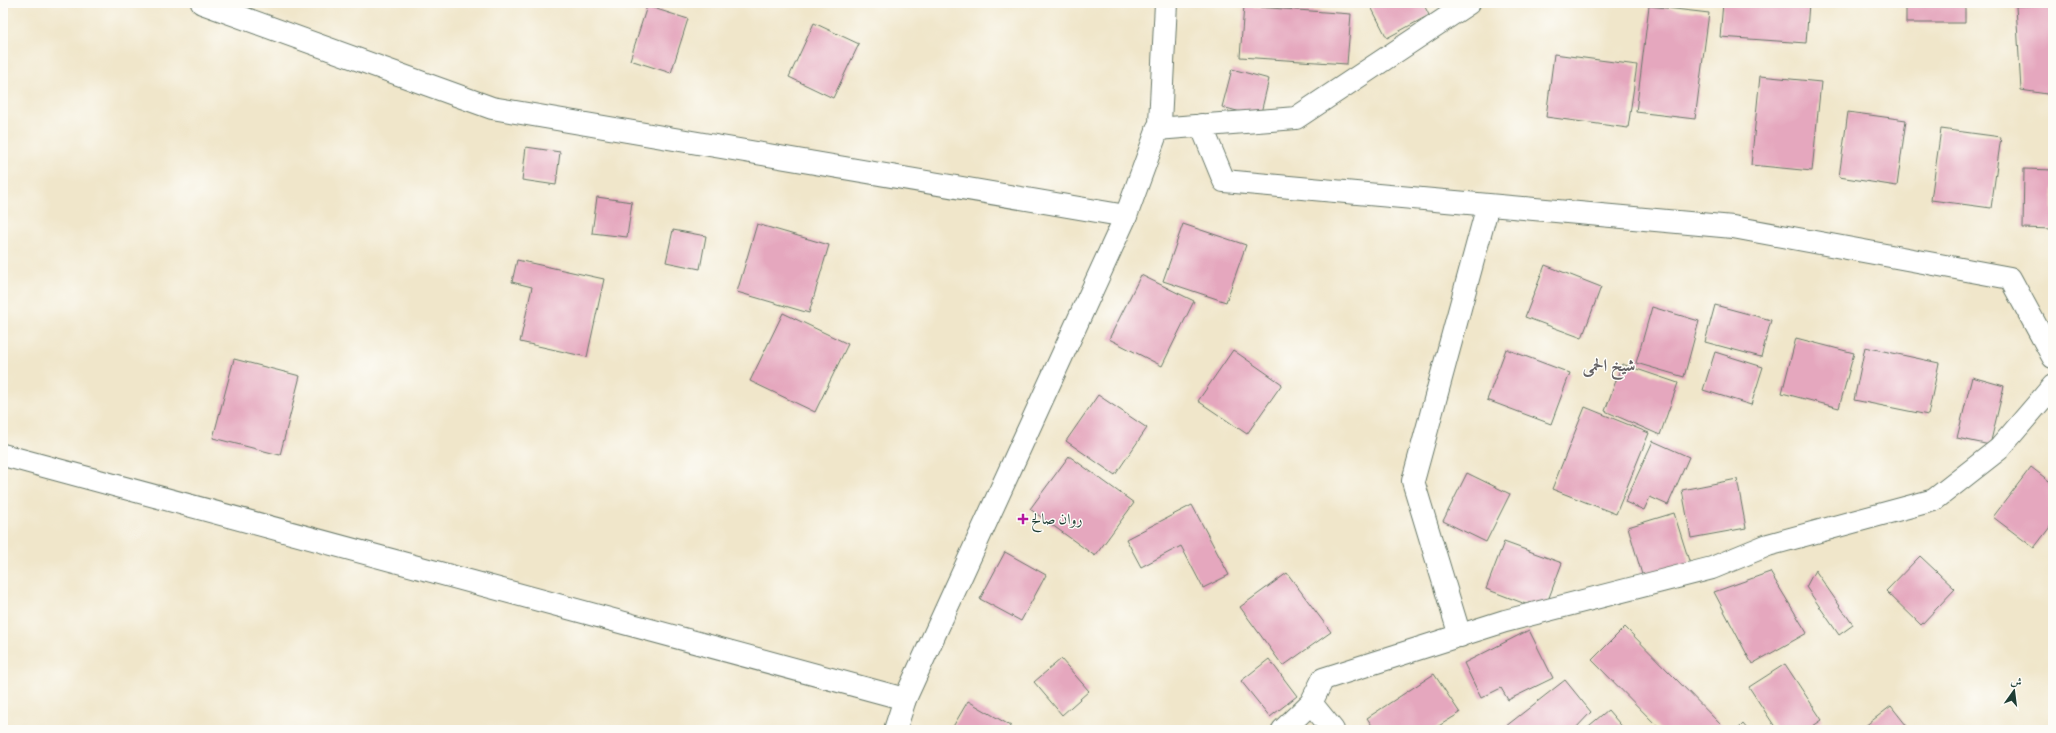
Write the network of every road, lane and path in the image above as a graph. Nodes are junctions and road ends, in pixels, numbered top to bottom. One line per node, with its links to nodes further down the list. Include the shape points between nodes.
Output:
1 (202, 3): 7 (street, via 492,108)
2 (1166, 3): 5 (street)
3 (1469, 3): 4 (street, via 1296,118)
4 (1201, 126): 5 (street); 6 (street, via 1224,181)
5 (1158, 129): 7 (street)
6 (1488, 205): 8 (street, via 1733,227 2010,278); 11 (street, via 1413,481)
7 (1126, 216): 12 (street)
8 (2053, 357)
9 (2053, 386): 11 (street, via 1999,449 1934,500 1768,545 1712,568 1505,621)
10 (3, 455): 12 (street)
11 (1460, 636): 13 (street, via 1323,679)
12 (905, 699): 14 (street)
13 (1311, 703): 15 (street); 16 (street)
14 (895, 730)
15 (1283, 730)
16 (1333, 730)

